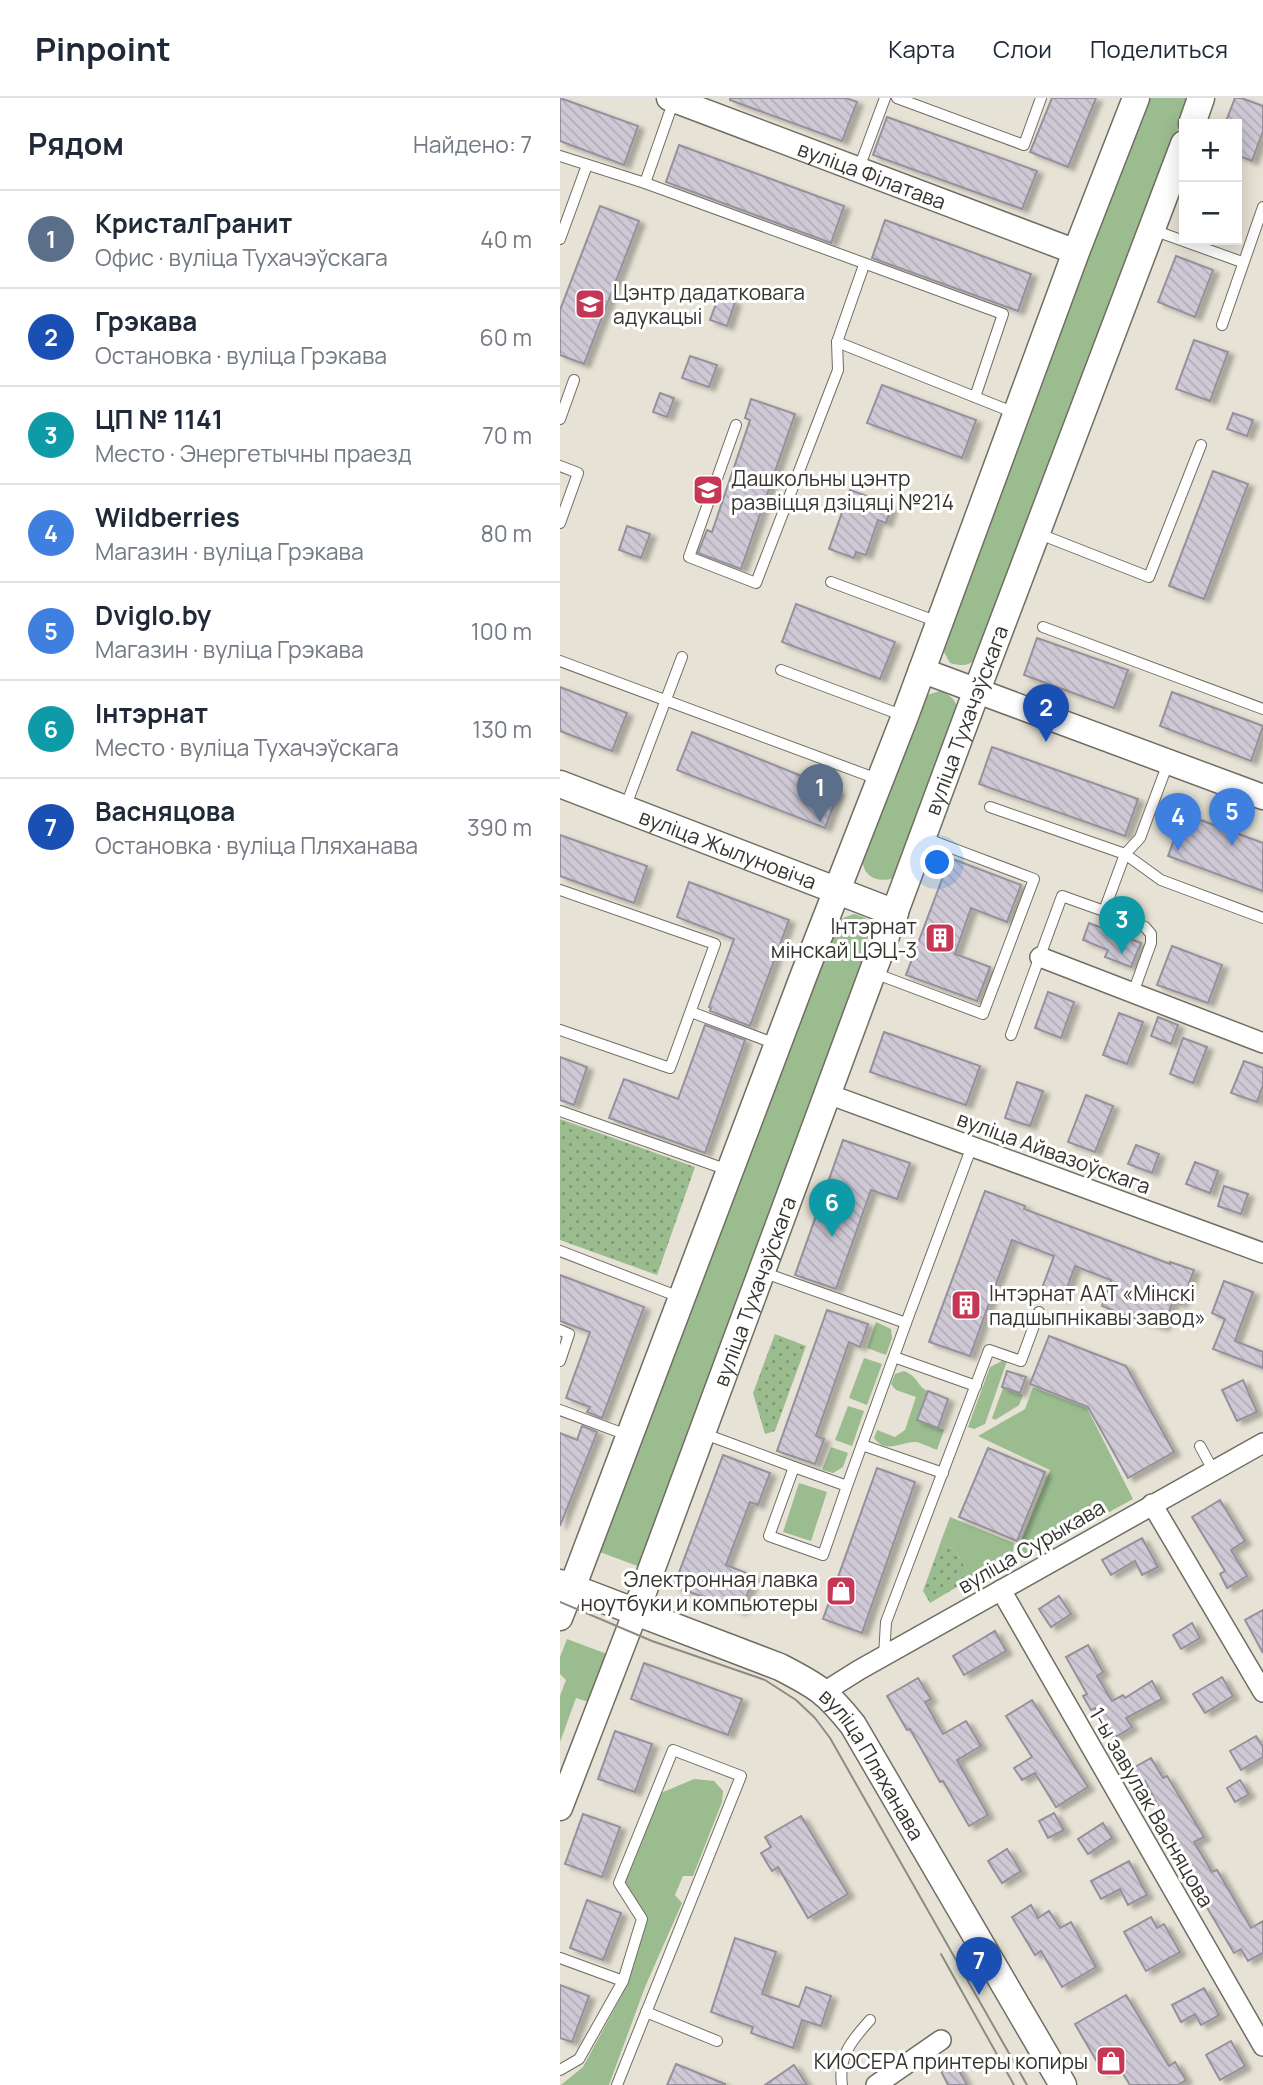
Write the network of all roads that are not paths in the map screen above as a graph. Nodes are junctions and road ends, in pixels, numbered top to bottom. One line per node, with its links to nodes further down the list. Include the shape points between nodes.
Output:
1 (885, 98): 11 (lane)
2 (897, 98): 3 (lane, via 1024,145)
3 (1041, 98)
4 (1136, 98): 16 (main road)
5 (1201, 98): 7 (main road)
6 (672, 99): 11 (street, вуліца Філатава); 12 (lane)
7 (1194, 119)
8 (560, 156): 10 (lane)
9 (1179, 157): 14 (main road, вуліца Тухачэўскага)
10 (587, 165): 12 (lane); 15 (lane)
11 (859, 168): 16 (street, вуліца Філатава)
12 (645, 183): 18 (lane)
13 (1263, 207): 17 (lane)
14 (1152, 230): 17 (lane); 29 (main road, вуліца Тухачэўскага)
15 (560, 239)
16 (1076, 252): 23 (main road)
17 (1242, 262): 19 (lane)
18 (863, 265): 20 (lane); 22 (lane, via 1003,314)
19 (1222, 325)
20 (837, 342): 22 (lane); 25 (lane, via 838,370 756,583 689,557)
21 (574, 380): 24 (lane)
22 (975, 397): 23 (lane)
23 (1017, 414): 31 (main road)
24 (560, 419)
25 (736, 425)
26 (1201, 445): 29 (lane, via 1149,577)
27 (560, 466): 28 (lane, via 578,473)
28 (560, 523)
29 (1036, 533): 37 (main road, вуліца Тухачэўскага)
30 (831, 582): 31 (lane)
31 (938, 622): 36 (main road)
32 (1043, 627): 39 (lane)
33 (682, 657): 38 (lane)
34 (560, 661): 38 (lane)
35 (781, 670): 40 (lane)
36 (921, 670): 37 (street); 40 (main road)
37 (977, 690): 41 (street); 47 (main road, вуліца Тухачэўскага)
38 (666, 700): 42 (lane); 46 (lane)
39 (1263, 709)
40 (905, 716): 42 (main road)
41 (1168, 763): 44 (street); 48 (lane, via 1140,838)
42 (880, 780): 50 (main road)
43 (560, 784): 46 (main road, вуліца Жылуновіча)
44 (1263, 797)
45 (990, 807): 48 (lane)
46 (624, 808): 50 (main road, вуліца Жылуновіча)
47 (923, 837): 52 (main road, вуліца Тухачэўскага); 55 (lane, via 1034,879 983,1014)
48 (1125, 854): 51 (lane); 53 (lane, via 1161,880)
49 (560, 890): 57 (lane, via 715,944)
50 (837, 890): 52 (main road, вуліца Жылуновіча); 61 (main road)
51 (1104, 911): 54 (lane, via 1062,896); 56 (lane, via 1145,927 1151,934)
52 (895, 914): 55 (main road, вуліца Тухачэўскага)
53 (1263, 918)
54 (1040, 957): 56 (street); 59 (lane)
55 (874, 972): 62 (main road, вуліца Тухачэўскага)
56 (1133, 993): 60 (street)
57 (691, 1013): 58 (lane, via 670,1068); 61 (lane)
58 (560, 1030)
59 (1011, 1035)
60 (1263, 1042)
61 (778, 1044): 65 (main road)
62 (828, 1094): 64 (street, вуліца Айвазоўскага); 68 (main road, вуліца Тухачэўскага)
63 (560, 1111): 65 (lane)
64 (972, 1146): 67 (street, вуліца Айвазоўскага); 71 (lane)
65 (731, 1171): 69 (main road)
66 (560, 1251): 69 (lane)
67 (1263, 1253)
68 (762, 1272): 71 (lane); 77 (main road, вуліца Тухачэўскага)
69 (683, 1298): 78 (main road)
70 (1039, 1312): 75 (lane, via 1021,1360 989,1350)
71 (906, 1323): 73 (lane)
72 (560, 1330): 74 (lane, via 569,1334)
73 (894, 1357): 75 (lane); 80 (lane)
74 (560, 1361)
75 (976, 1386): 84 (lane)
76 (560, 1409): 78 (lane)
77 (702, 1433): 82 (lane); 89 (main road, вуліца Тухачэўскага)
78 (631, 1437): 87 (main road)
79 (1263, 1443): 83 (street, вуліца Сурыкава)
80 (862, 1445): 84 (lane); 85 (lane)
81 (1200, 1446): 83 (lane)
82 (794, 1467): 85 (lane); 85 (lane, via 769,1536 780,1540 823,1555)
83 (1213, 1470): 86 (street, вуліца Сурыкава)
84 (943, 1472): 91 (lane, via 886,1622)
85 (847, 1486)
86 (1152, 1504): 88 (street, вуліца Сурыкава); 93 (street)
87 (566, 1586): 89 (main road, вуліца Пляханава); 90 (street)
88 (1001, 1590): 91 (street, вуліца Сурыкава); 101 (street, 1-ы завулак Васняцова)
89 (636, 1611): 92 (main road, вуліца Пляханава, via 780,1667); 94 (street, вуліца Тухачэўскага)
90 (560, 1618)
91 (884, 1656): 92 (street, вуліца Сурыкава)
92 (824, 1692): 106 (main road, вуліца Пляханава, via 853,1725)
93 (1263, 1692)
94 (560, 1808)
95 (560, 1958): 96 (lane)
96 (623, 1981): 97 (lane, via 642,1919 619,1883 673,1750 741,1776); 102 (lane, via 579,2059)
97 (646, 2012): 100 (lane); 103 (lane)
98 (870, 2020): 104 (lane, via 842,2060)
99 (941, 2040): 105 (street)
100 (717, 2041)
101 (1263, 2046)
102 (560, 2070)
103 (617, 2085)
104 (842, 2085)
105 (876, 2085)
106 (1062, 2085)

